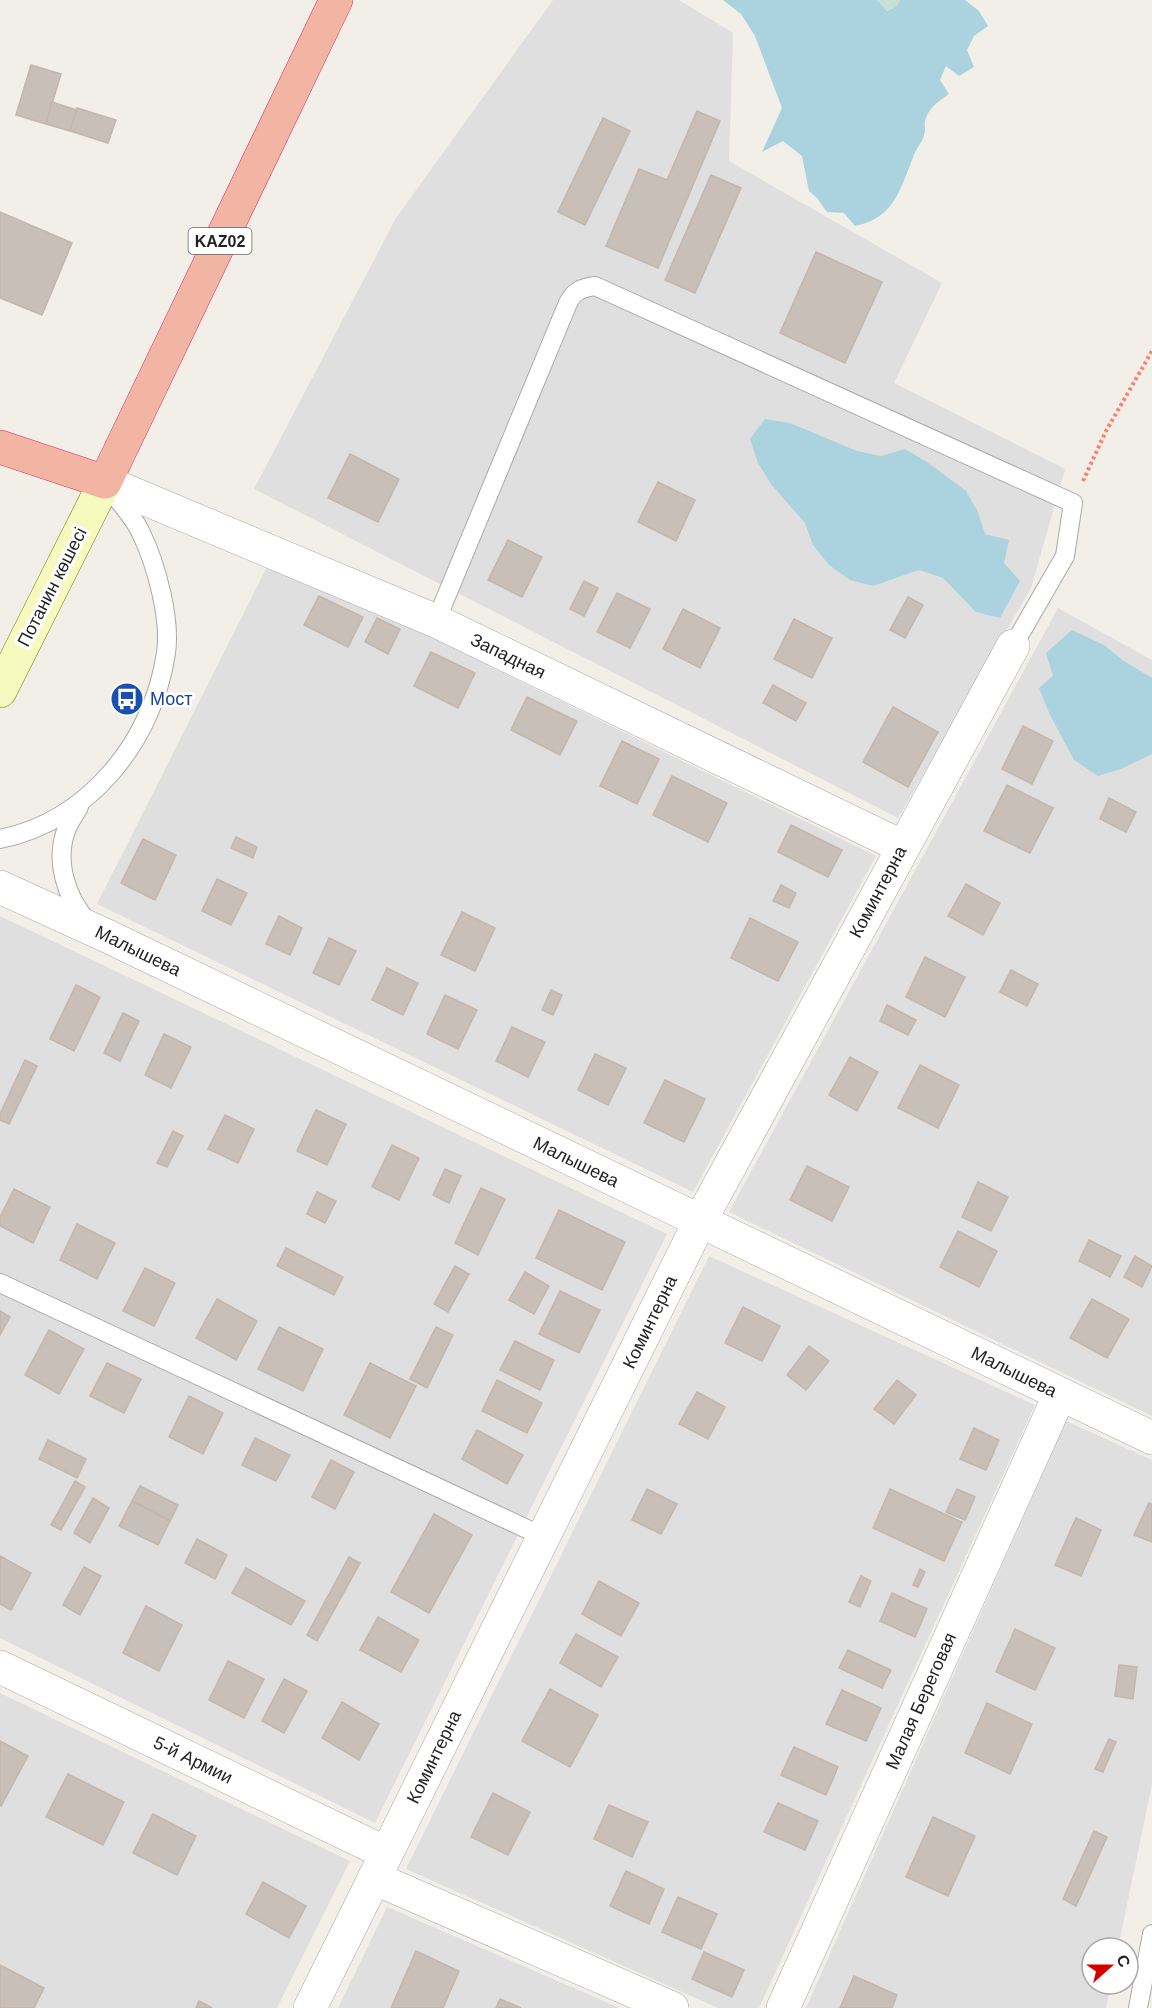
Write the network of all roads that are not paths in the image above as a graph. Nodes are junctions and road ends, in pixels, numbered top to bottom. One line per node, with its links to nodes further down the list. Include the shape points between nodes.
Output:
1 (336, 0): 3 (highway, KAZ02)
2 (0, 447): 3 (highway)
3 (105, 482): 4 (street, Западная); 6 (main road, Потанин көшесі); 7 (lane, via 141,531 162,601 166,651 147,717 125,755)
4 (436, 621): 5 (lane, via 568,303 583,287 595,286 1073,503 1065,556); 9 (street, Западная)
5 (1013, 646): 9 (street, Коминтерна)
6 (0, 692)
7 (82, 802): 8 (lane, via 47,824); 11 (lane, via 66,830 63,875 76,907)
8 (0, 839)
9 (903, 847): 12 (street, Коминтерна)
10 (0, 886): 11 (street, Малышева)
11 (106, 936): 12 (street, Малышева)
12 (700, 1221): 14 (street, Малышева); 16 (street, Коминтерна)
13 (0, 1283): 16 (lane)
14 (1060, 1394): 15 (street, Малышева); 22 (street, Малая Береговая)
15 (1152, 1438)
16 (544, 1536): 18 (street, Коминтерна)
17 (0, 1667): 18 (street, 5-й Армии)
18 (380, 1866): 20 (street, Коминтерна); 21 (street, 5-й Армии)
19 (1152, 1934): 23 (lane)
20 (310, 2008)
21 (672, 2008)
22 (783, 2008)
23 (1138, 2008)

